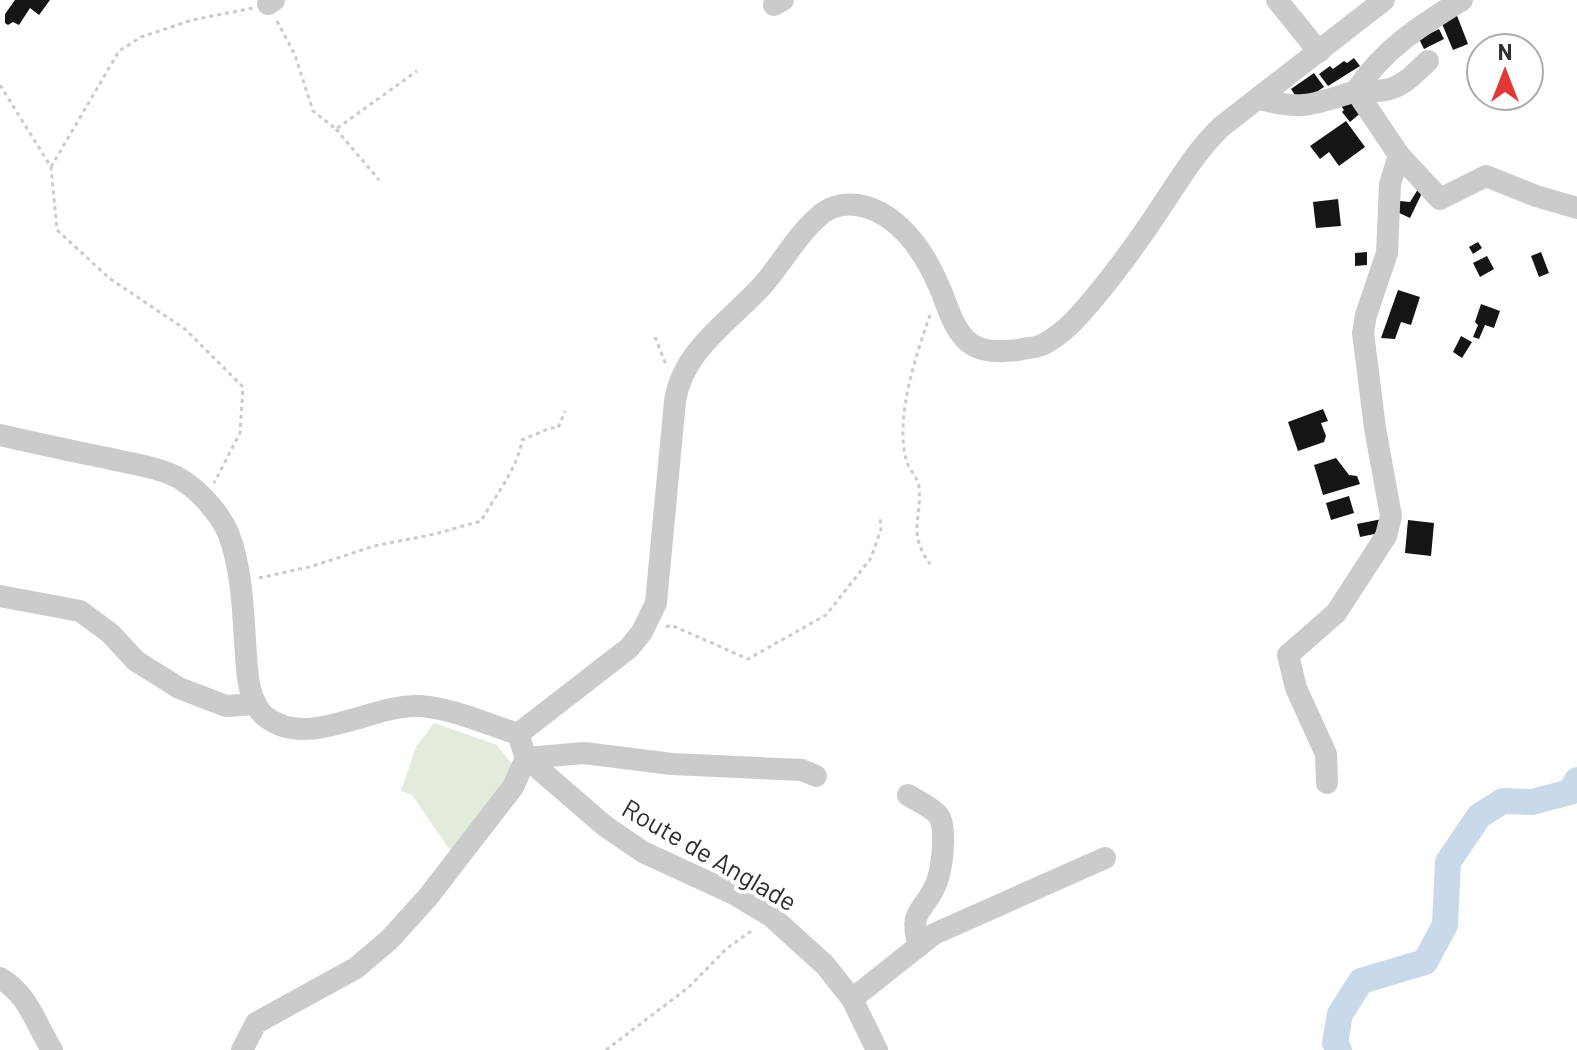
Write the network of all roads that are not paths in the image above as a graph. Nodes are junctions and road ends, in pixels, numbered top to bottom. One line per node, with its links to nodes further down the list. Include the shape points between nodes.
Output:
1 (1277, 0): 4 (street)
2 (1384, 0): 4 (street)
3 (1462, 0): 6 (street, via 1394,46)
4 (1319, 52): 7 (street)
5 (1428, 61): 6 (street, via 1393,90)
6 (1356, 91): 7 (street, via 1308,106); 8 (street)
7 (1260, 99): 13 (street, via 1204,143 1126,260 1078,318 1041,345 1007,352 971,344 954,324 909,236 888,216 850,204 817,217 761,287 693,355 678,383 656,603 647,623 629,648)
8 (1399, 155): 9 (street, via 1440,199 1486,176); 16 (street, via 1390,184 1387,253 1363,333 1391,516 1386,536 1336,613 1288,655 1296,688 1326,754)
9 (1577, 208)
10 (0, 435): 12 (street, via 150,468 182,480 205,500 229,534 240,582 247,673)
11 (0, 596): 12 (street, via 80,611 136,661 179,688 226,706)
12 (256, 704): 13 (street, via 283,727 317,728 416,706)
13 (518, 734): 14 (street)
14 (526, 758): 15 (street, via 584,753 672,764 802,770); 21 (street, Route de Anglade, via 643,852 771,916 825,965); 23 (street, via 513,787 389,940 356,968 256,1023)
15 (816, 776)
16 (1327, 783)
17 (908, 795): 19 (street, via 938,815 942,825 942,863 913,927)
18 (1105, 858): 19 (street, via 951,925)
19 (919, 946): 21 (street)
20 (0, 978): 22 (street, via 28,1003)
21 (852, 999): 24 (street, Route de Anglade)
22 (52, 1050)
23 (242, 1050)
24 (877, 1050)

